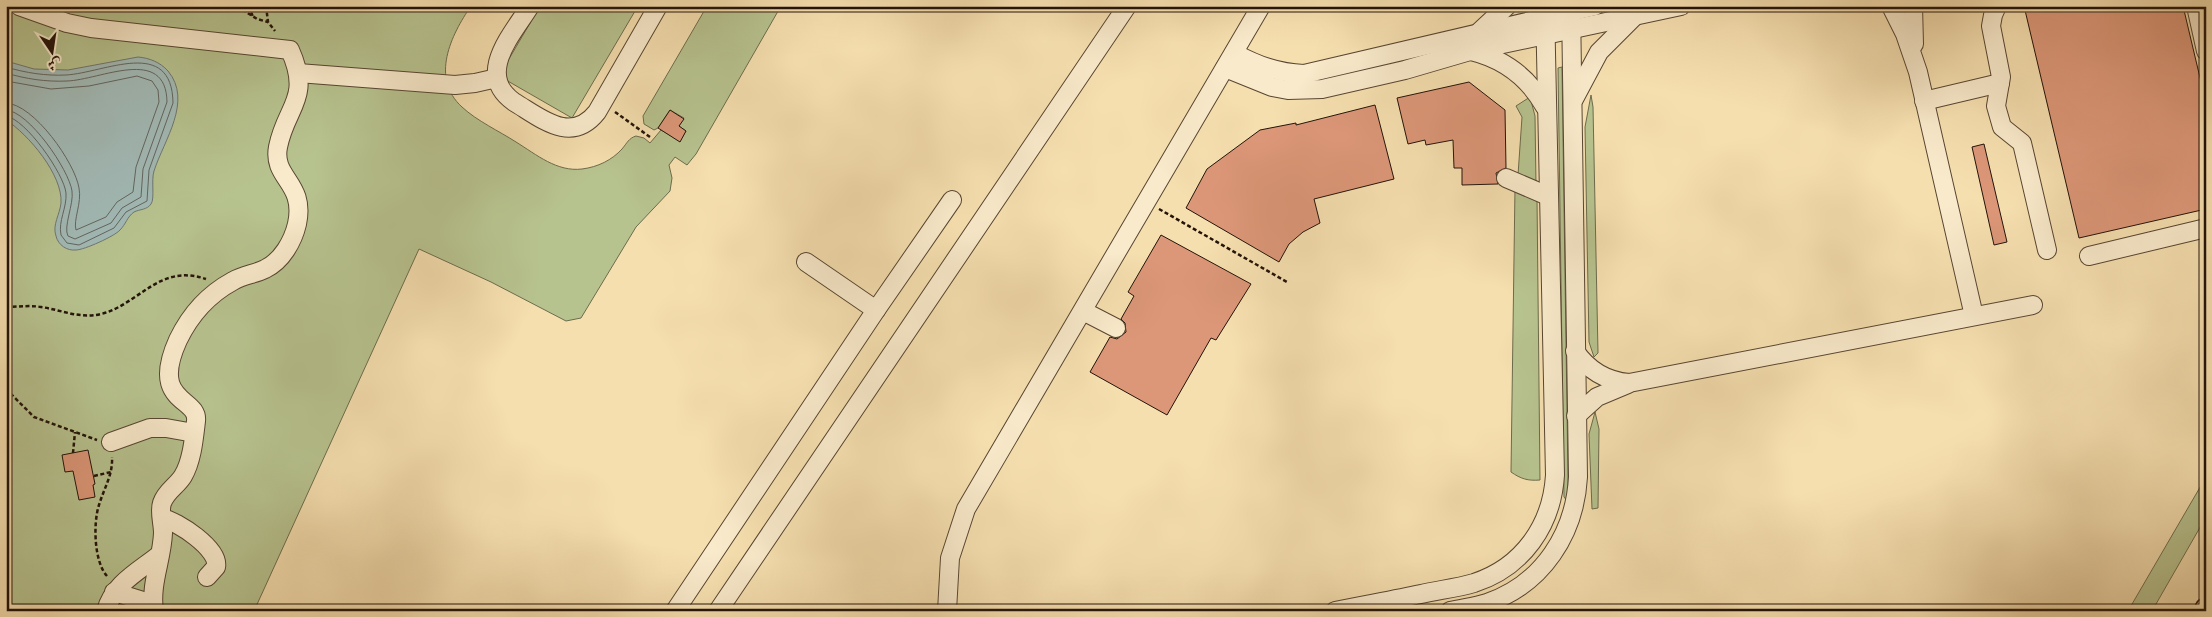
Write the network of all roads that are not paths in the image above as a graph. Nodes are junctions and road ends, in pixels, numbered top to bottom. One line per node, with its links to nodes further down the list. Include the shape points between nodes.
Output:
1 (19, 6): 23 (street, via 42,16 91,28 290,50)
2 (530, 6): 24 (street, via 500,56)
3 (658, 6): 24 (street, via 588,122 562,128 508,98)
4 (1127, 6): 56 (street)
5 (1261, 6): 20 (street)
6 (1508, 6): 17 (street)
7 (1595, 6): 13 (street)
8 (1681, 6): 14 (street)
9 (1891, 6): 22 (street)
10 (1913, 6): 22 (street)
11 (1997, 6): 25 (street, via 1991,26 2001,72)
12 (2196, 6): 19 (street)
13 (1571, 9): 15 (street); 16 (street)
14 (1634, 17): 16 (street); 27 (street, via 1599,52)
15 (1545, 19): 16 (street); 17 (street); 18 (street); 28 (street)
16 (1571, 30): 27 (street)
17 (1476, 33): 20 (street, via 1304,74 1261,67)
18 (1470, 51): 21 (street, via 1372,78 1305,91 1272,87); 28 (street, via 1494,58 1516,72 1533,88)
19 (2206, 51)
20 (1234, 53): 21 (street)
21 (1225, 68): 38 (street)
22 (1918, 72): 26 (street)
23 (298, 73): 24 (street, via 455,85); 44 (street, via 296,104 280,137 277,152 279,167 298,197 294,232 283,253 271,265 239,278 208,299 187,323 173,352 168,373 172,392 195,411)
24 (497, 78)
25 (2000, 83): 26 (street); 33 (street, via 1995,100 1999,121 2022,143)
26 (1924, 101): 39 (street)
27 (1572, 104): 41 (street)
28 (1546, 108): 30 (street)
29 (1506, 178): 30 (street)
30 (1548, 196): 47 (street, via 1555,475)
31 (952, 200): 37 (street)
32 (2206, 228): 34 (street)
33 (2047, 250)
34 (2089, 256)
35 (806, 262): 37 (street)
36 (2033, 305): 39 (street)
37 (876, 310): 55 (street)
38 (1083, 310): 40 (street); 53 (street, via 966,509 950,558)
39 (1974, 316): 42 (street)
40 (1116, 328)
41 (1575, 351): 42 (street, via 1586,366 1602,376); 43 (street)
42 (1629, 383): 43 (street, via 1597,397)
43 (1576, 416): 48 (street, via 1577,492)
44 (194, 433): 45 (street, via 150,428); 46 (street, via 186,470 165,497)
45 (111, 442)
46 (162, 518): 49 (street); 50 (street, via 189,530 215,557 216,567)
47 (1544, 523): 48 (street); 57 (street, via 1520,556 1486,578)
48 (1564, 536): 58 (street, via 1543,566 1515,590 1488,602)
49 (160, 555): 51 (street); 52 (street, via 154,578)
50 (207, 577)
51 (116, 589): 52 (street); 54 (street)
52 (154, 607)
53 (947, 610)
54 (106, 611)
55 (675, 611)
56 (718, 611)
57 (1335, 611)
58 (1450, 611)

